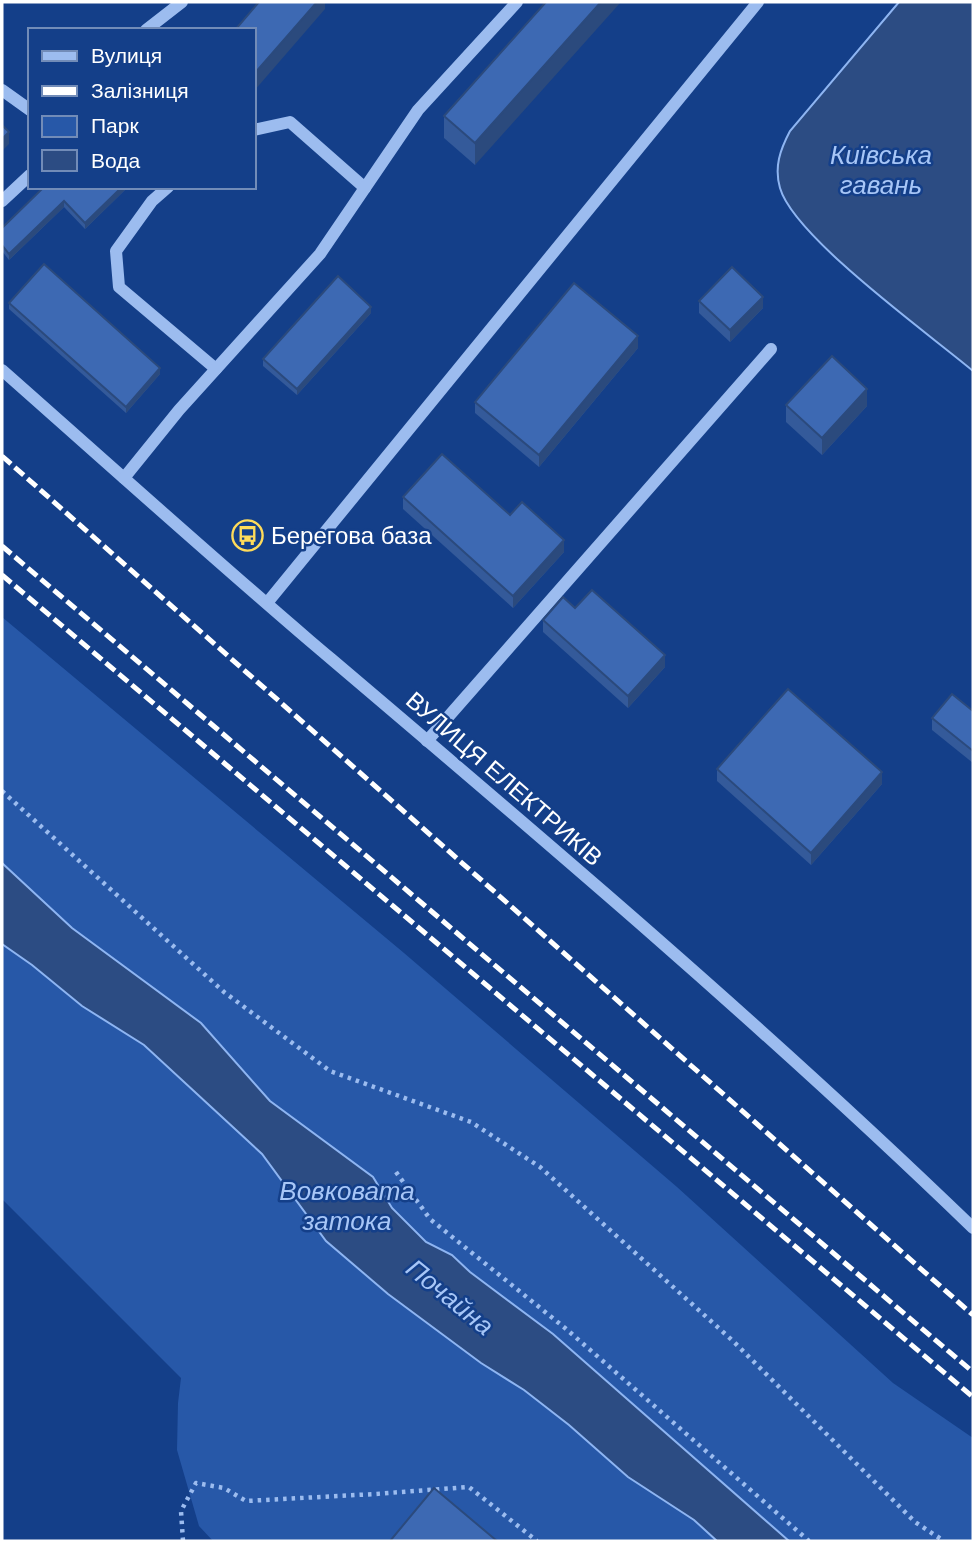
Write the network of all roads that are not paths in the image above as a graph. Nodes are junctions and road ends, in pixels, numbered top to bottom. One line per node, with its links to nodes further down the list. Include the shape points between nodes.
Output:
1 (182, 2): 4 (street)
2 (517, 2): 9 (street, via 418,110)
3 (758, 2): 16 (street)
4 (149, 28)
5 (2, 90): 6 (street)
6 (28, 109)
7 (256, 130): 9 (street, via 290,122)
8 (28, 177): 11 (street)
9 (365, 188): 13 (street, via 320,254)
10 (167, 189): 13 (street, via 152,201 116,251 119,287)
11 (2, 201)
12 (771, 349): 17 (street)
13 (216, 369): 15 (street)
14 (2, 370): 15 (street, ВУЛИЦЯ ЕЛЕКТРИКІВ)
15 (124, 478): 16 (street, ВУЛИЦЯ ЕЛЕКТРИКІВ)
16 (267, 603): 17 (street, ВУЛИЦЯ ЕЛЕКТРИКІВ)
17 (428, 741): 18 (street, ВУЛИЦЯ ЕЛЕКТРИКІВ, via 799,1066)
18 (973, 1228)

